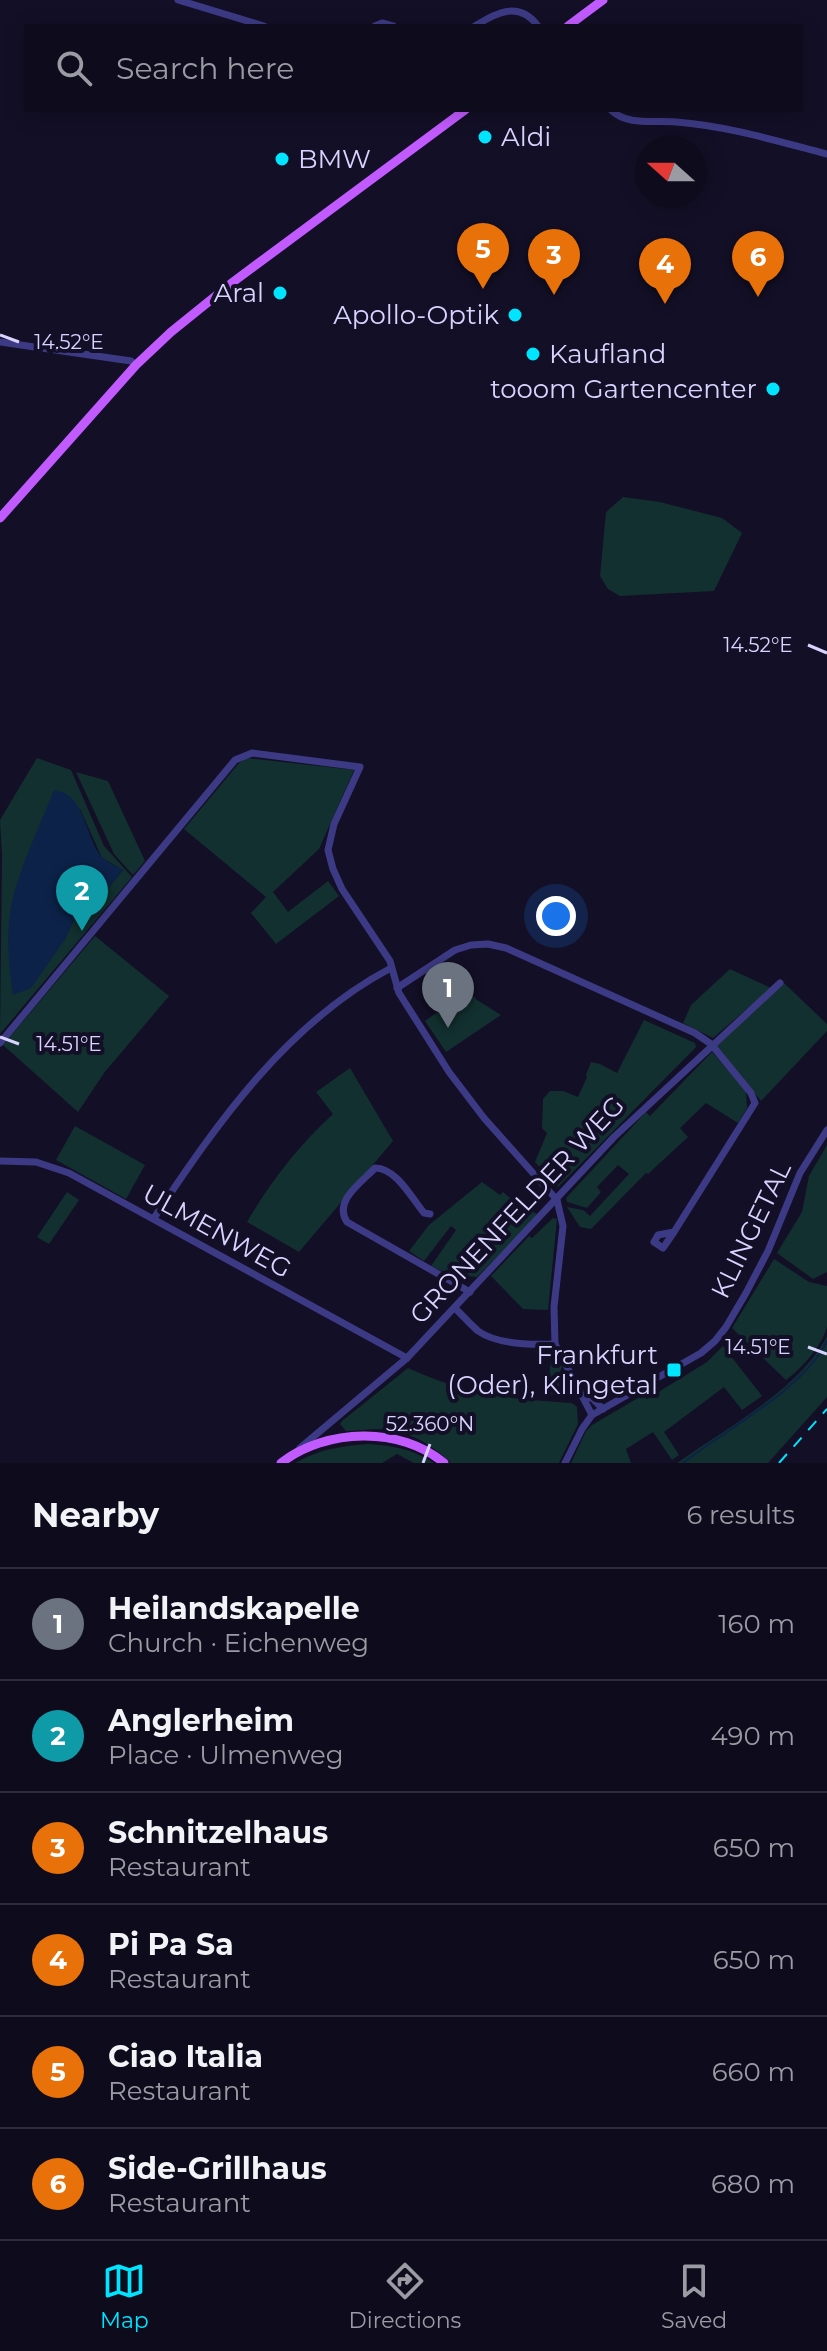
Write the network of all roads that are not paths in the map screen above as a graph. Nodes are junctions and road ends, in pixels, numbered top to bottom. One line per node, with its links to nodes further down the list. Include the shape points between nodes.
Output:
1 (178, 0): 4 (street)
2 (603, 0): 7 (main road)
3 (613, 0): 8 (main road)
4 (257, 24)
5 (478, 24): 6 (street, via 509,10)
6 (536, 24)
7 (571, 24)
8 (581, 24)
9 (453, 112): 14 (main road, via 175,321)
10 (462, 112): 14 (main road, via 233,282)
11 (614, 112): 12 (street, via 624,119 757,134)
12 (827, 154)
13 (2, 342): 14 (street)
14 (135, 363): 15 (main road)
15 (0, 518)
16 (391, 968): 18 (street); 19 (street, via 342,889 328,850 360,767 252,753 235,760); 25 (street, via 341,1000 270,1064 212,1132)
17 (780, 983): 20 (street, GRONENFELDER WEG)
18 (397, 988): 20 (street, via 455,950 488,944 560,971); 23 (street, via 449,1072)
19 (0, 1043)
20 (711, 1044): 23 (street, GRONENFELDER WEG); 26 (street, via 755,1103)
21 (827, 1130): 32 (street, KLINGETAL, via 800,1173 746,1293 715,1341)
22 (0, 1161): 25 (street, ULMENWEG, via 53,1167)
23 (557, 1200): 27 (street, GRONENFELDER WEG); 29 (street, via 563,1226)
24 (430, 1214): 27 (street, via 381,1168 375,1168 344,1202 342,1211 347,1222)
25 (154, 1218): 30 (street, ULMENWEG)
26 (674, 1232)
27 (470, 1292): 28 (street, GRONENFELDER WEG)
28 (455, 1308): 29 (street, via 490,1337); 30 (street, GRONENFELDER WEG)
29 (555, 1344): 31 (street)
30 (407, 1358): 34 (street, GRONENFELDER WEG)
31 (584, 1398): 32 (street, via 592,1398); 33 (street)
32 (603, 1409): 33 (street, KLINGETAL)
33 (592, 1415): 36 (street)
34 (285, 1460): 35 (main road, via 340,1439 374,1436 416,1445)
35 (444, 1463)
36 (565, 1463)

